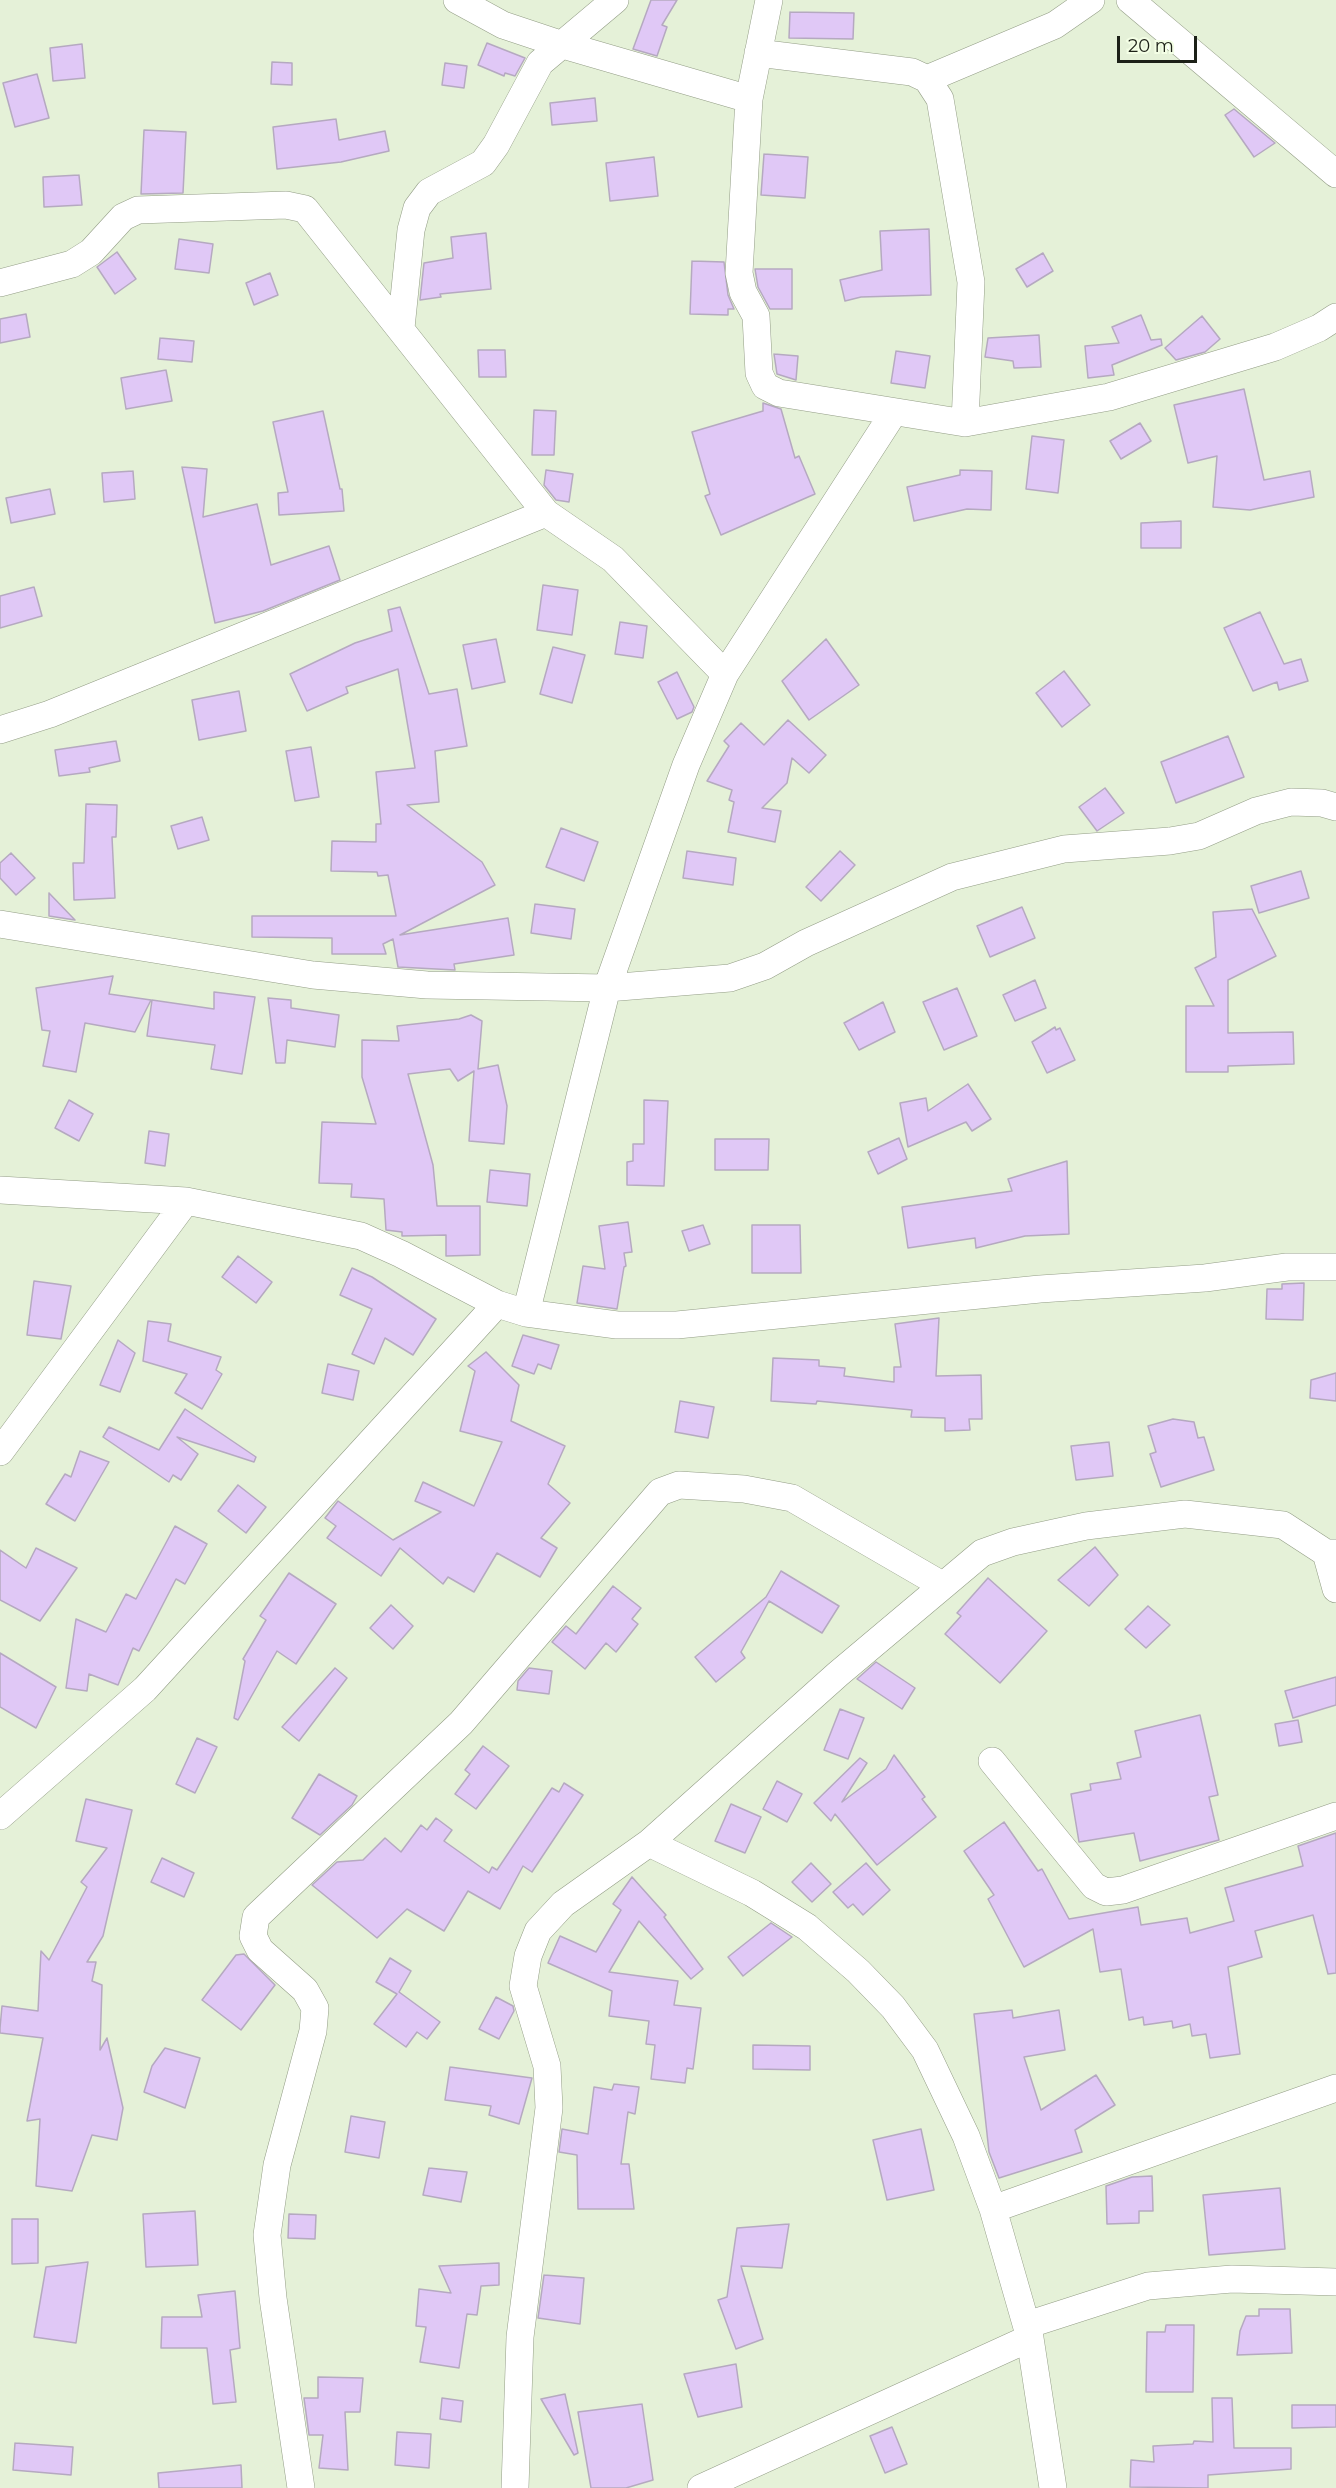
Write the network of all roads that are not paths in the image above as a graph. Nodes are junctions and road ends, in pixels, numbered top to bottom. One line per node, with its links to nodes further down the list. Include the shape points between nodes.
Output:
1 (457, 0): 6 (street, via 503,25)
2 (615, 0): 6 (street)
3 (769, 0): 7 (street)
4 (1090, 0): 8 (street, via 1055,25)
5 (1130, 0): 10 (street)
6 (563, 45): 9 (street); 13 (street, via 540,63 483,163 429,192 417,208 411,230)
7 (758, 54): 8 (street, via 912,72); 9 (street)
8 (927, 79): 15 (street, via 940,99 971,282)
9 (749, 99): 14 (street, via 739,273 743,292 756,316 759,372 765,386 779,393)
10 (1336, 174)
11 (0, 283): 13 (street, via 72,264 91,252 123,217 138,210 286,205 305,209)
12 (1336, 317): 15 (street, via 1275,346 1109,397)
13 (401, 328): 16 (street)
14 (894, 412): 15 (street); 17 (street)
15 (965, 423)
16 (546, 513): 17 (street, via 613,559); 18 (street, via 50,714)
17 (725, 674): 21 (street, via 671,803)
18 (0, 730)
19 (1336, 807): 21 (street, via 1291,802 1257,811 1199,836 1170,842 1064,849 952,878 806,943 765,966 730,978)
20 (0, 924): 21 (street, via 313,975 427,985)
21 (607, 988): 26 (street)
22 (0, 1190): 23 (street)
23 (186, 1201): 25 (street, via 361,1236); 27 (street)
24 (1336, 1267): 26 (street, via 1287,1267 1205,1278 1040,1289 677,1325 616,1326)
25 (497, 1304): 26 (street); 32 (street, via 144,1689)
26 (526, 1313)
27 (0, 1452)
28 (1331, 1553): 29 (street, via 1283,1525 1185,1514 1086,1526 1013,1542 982,1553); 30 (street)
29 (942, 1586): 34 (street); 39 (street, via 792,1498 744,1489 679,1485 660,1492 461,1722 256,1917 252,1936 260,1950 305,1990 315,2008 313,2031 277,2165 267,2235)
30 (1336, 1589)
31 (992, 1761): 33 (street, via 1094,1886 1106,1892 1123,1890)
32 (0, 1816)
33 (1336, 1816)
34 (649, 1843): 36 (street, via 752,1893 807,1927 893,2007 925,2050 966,2136); 40 (street, via 563,1904 538,1932 528,1956 523,1986 547,2066 549,2108 520,2337)
35 (1336, 2088): 36 (street)
36 (993, 2210): 38 (street)
37 (1336, 2282): 38 (street, via 1232,2278 1148,2286)
38 (1028, 2331): 41 (street); 42 (street)
39 (301, 2488)
40 (515, 2488)
41 (700, 2488)
42 (1053, 2488)

